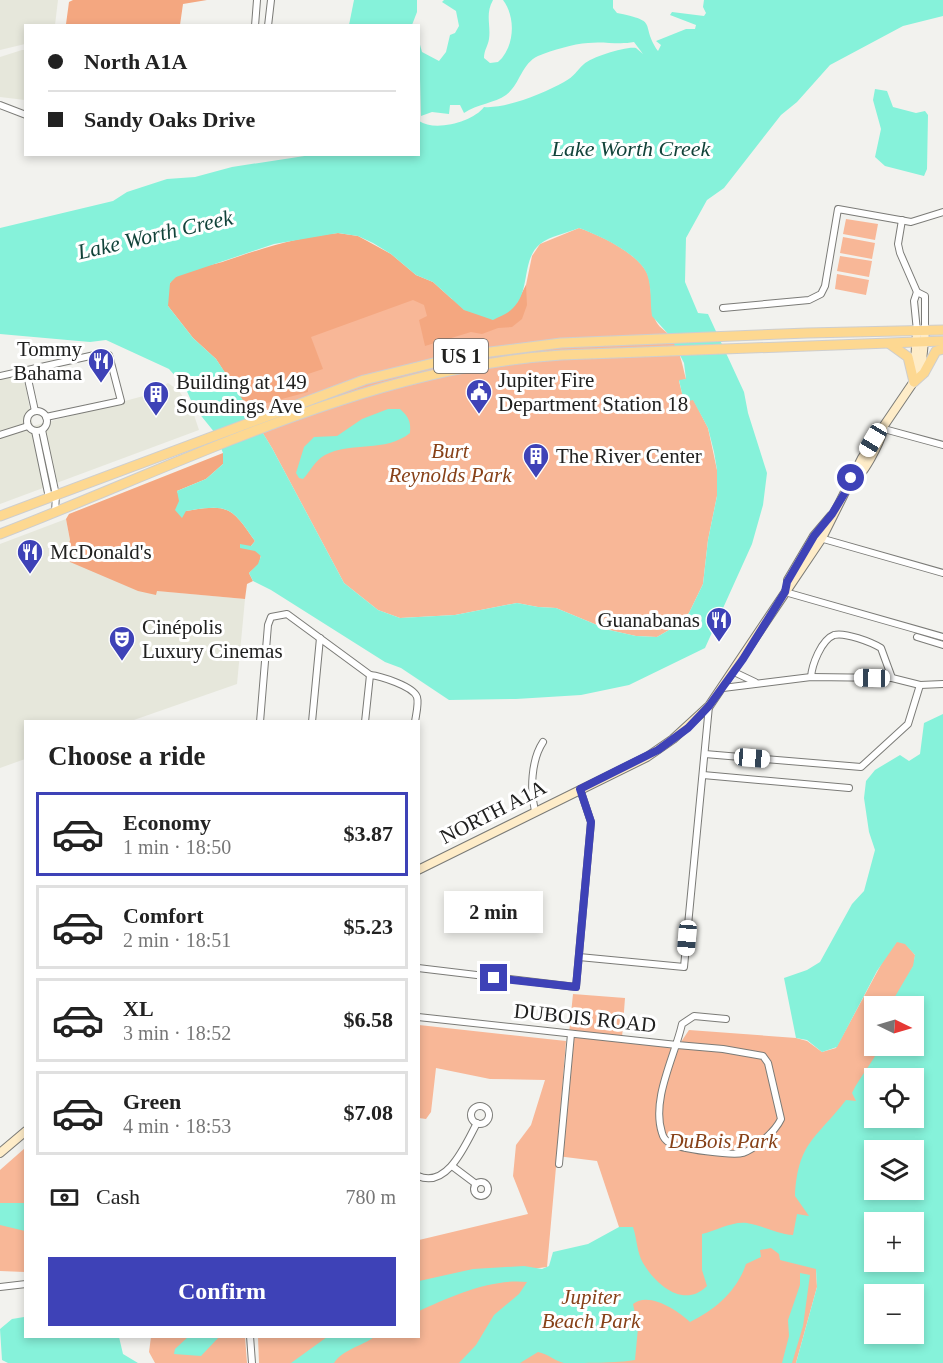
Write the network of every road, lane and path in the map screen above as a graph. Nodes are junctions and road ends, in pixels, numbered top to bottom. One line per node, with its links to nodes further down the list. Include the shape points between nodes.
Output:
1 (258, 0): 3 (street)
2 (271, 0): 4 (street)
3 (255, 24)
4 (267, 24)
5 (0, 105): 6 (street)
6 (24, 114)
7 (943, 212): 8 (street, via 919,221)
8 (902, 220): 9 (street, via 899,248); 10 (street, via 838,209 825,286 818,297)
9 (917, 292): 12 (street, via 914,301); 12 (street, via 924,296 926,306)
10 (723, 308)
11 (943, 330): 12 (main road, US 1)
12 (921, 331): 14 (street, NORTH A1A); 27 (main road, US 1, via 535,345 455,357 364,380)
13 (943, 341): 14 (main road, US 1)
14 (920, 342): 15 (main road, US 1); 19 (street, NORTH A1A)
15 (888, 343): 19 (main road, via 908,357); 28 (main road, US 1, via 534,357 468,366 368,391)
16 (943, 349): 19 (main road, via 936,351 924,374)
17 (26, 370): 18 (street); 20 (street); 21 (street, via 106,354 112,360 121,401)
18 (0, 376)
19 (914, 382): 23 (street, NORTH A1A)
20 (35, 411): 21 (street); 22 (street, via 27,418)
21 (46, 417): 24 (street, via 46,426)
22 (28, 426): 24 (street); 25 (street)
23 (884, 429): 26 (street); 31 (street, NORTH A1A, via 862,458)
24 (38, 431): 27 (street)
25 (0, 435)
26 (943, 446)
27 (52, 497): 28 (street); 29 (main road, US 1)
28 (56, 512): 30 (main road, US 1)
29 (0, 516)
30 (0, 534)
31 (818, 537): 32 (street); 33 (street, NORTH A1A)
32 (943, 573)
33 (785, 592): 35 (street); 38 (street, NORTH A1A)
34 (917, 637): 37 (street)
35 (943, 637)
36 (320, 638): 39 (street); 47 (street, via 287,614 271,616); 48 (street)
37 (943, 645)
38 (734, 672): 42 (street); 45 (street, NORTH A1A)
39 (369, 675): 49 (street); 50 (street, via 383,677 414,693)
40 (811, 677): 41 (street); 41 (street, via 821,651 830,638 838,635 881,648); 42 (street)
41 (892, 678): 44 (street)
42 (759, 682): 45 (street)
43 (943, 684): 44 (street)
44 (920, 685): 52 (street, via 908,724 861,766)
45 (723, 688): 46 (street, NORTH A1A)
46 (709, 706): 52 (street); 55 (street, NORTH A1A, via 658,750)
47 (260, 720)
48 (312, 720)
49 (365, 720)
50 (415, 720)
51 (543, 742): 56 (street, via 536,756 532,800)
52 (705, 754): 53 (street)
53 (703, 775): 54 (street); 58 (street, via 684,967)
54 (849, 788)
55 (580, 789): 56 (street, NORTH A1A); 58 (street, via 591,822)
56 (536, 811): 57 (street, NORTH A1A)
57 (420, 869)
58 (579, 957): 59 (street, via 576,987)
59 (420, 968)
60 (420, 1017): 62 (street, DUBOIS ROAD)
61 (726, 1019): 63 (street, via 694,1016 682,1024)
62 (571, 1034): 63 (street, DUBOIS ROAD); 67 (street)
63 (677, 1045): 63 (street, DUBOIS ROAD, via 763,1056 782,1115 779,1124 754,1147 738,1154 683,1148 667,1141 660,1125 661,1101)
64 (477, 1123): 68 (street)
65 (24, 1133): 66 (street)
66 (0, 1153)
67 (559, 1164)
68 (452, 1166): 69 (street, via 441,1175); 70 (street)
69 (420, 1176)
70 (476, 1184)
71 (24, 1284): 72 (street)
72 (0, 1287)
73 (250, 1338): 74 (street)
74 (252, 1362)

